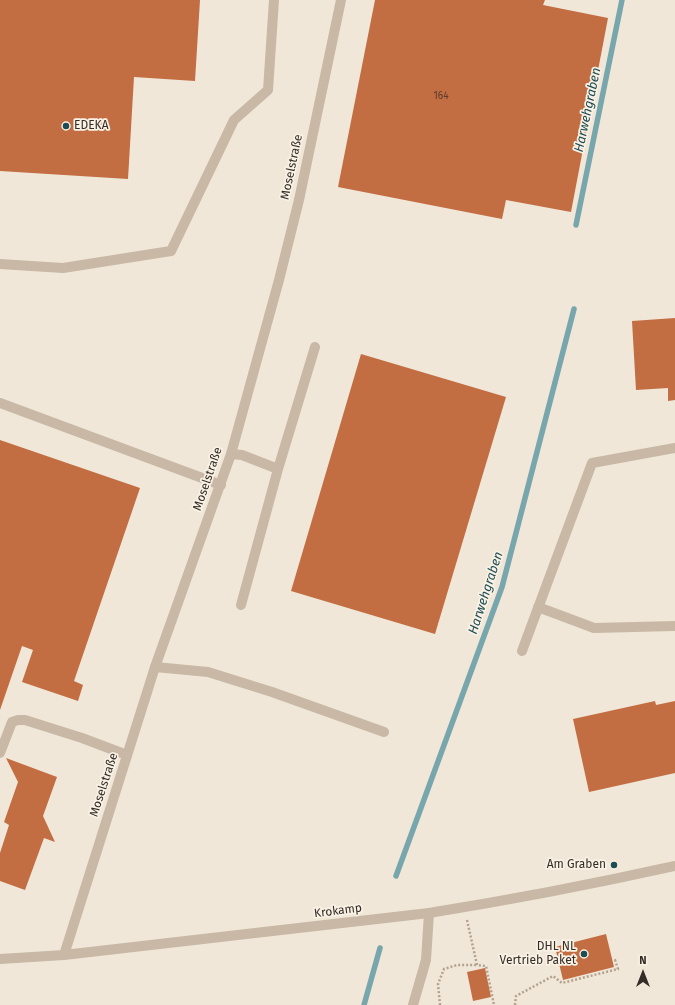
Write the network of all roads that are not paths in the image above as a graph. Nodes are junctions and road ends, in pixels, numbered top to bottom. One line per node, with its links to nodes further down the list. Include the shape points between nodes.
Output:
1 (274, 0): 3 (street, via 268,90 234,120 171,251 63,268)
2 (341, 0): 7 (street, Moselstraße, via 299,200)
3 (0, 264)
4 (315, 347): 8 (street)
5 (0, 403): 9 (street)
6 (675, 448): 11 (street, via 592,463)
7 (231, 454): 8 (street, via 242,455); 9 (street, Moselstraße)
8 (278, 469): 10 (street)
9 (221, 485): 14 (street, Moselstraße)
10 (241, 605)
11 (538, 607): 12 (street, via 594,628); 13 (street)
12 (675, 626)
13 (522, 651)
14 (155, 667): 15 (street, via 208,672); 17 (street, Moselstraße)
15 (384, 732)
16 (0, 753): 17 (street, via 12,722 25,720)
17 (127, 755): 20 (street, Moselstraße)
18 (675, 866): 19 (street, Krokamp)
19 (429, 913): 20 (street, Krokamp); 22 (street, via 426,960)
20 (64, 955): 21 (street, Krokamp)
21 (0, 959)
22 (413, 1005)

